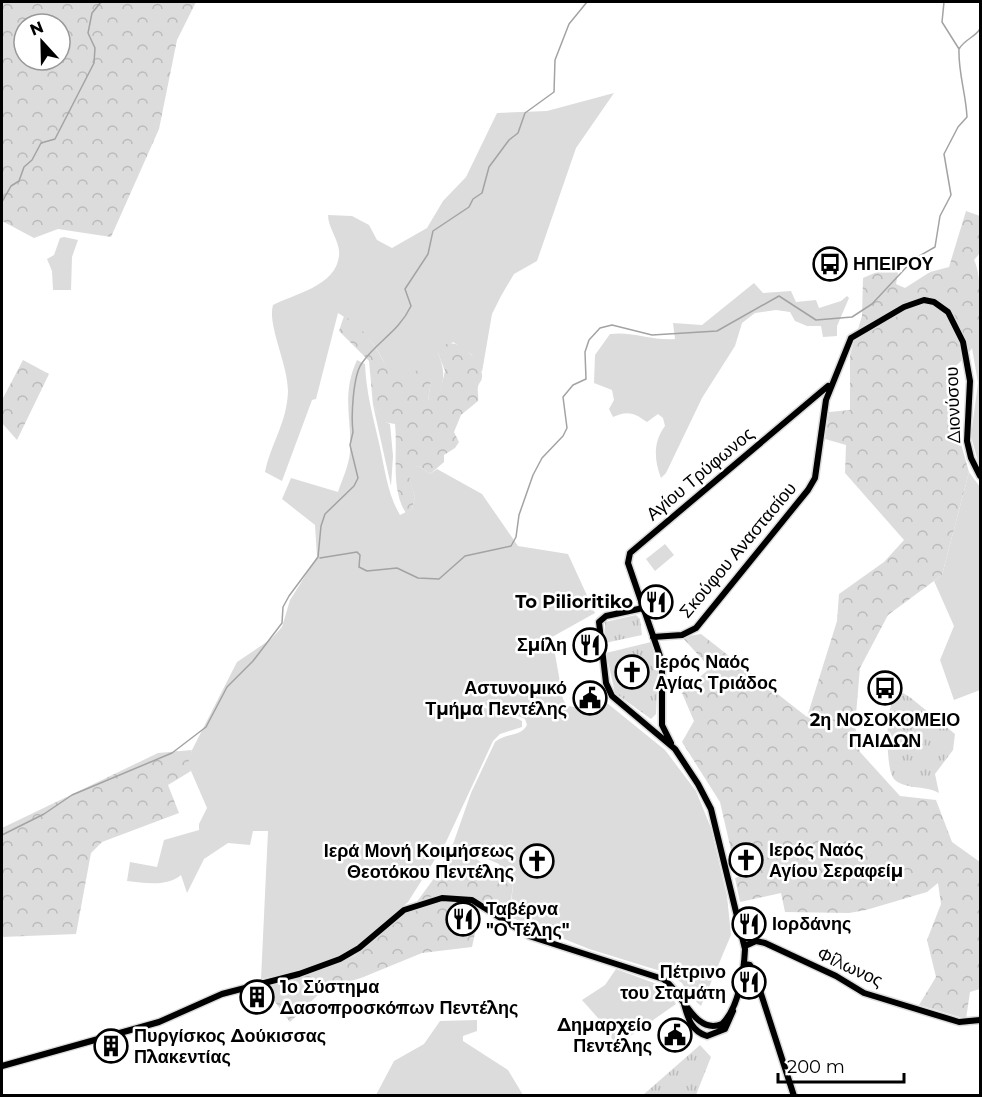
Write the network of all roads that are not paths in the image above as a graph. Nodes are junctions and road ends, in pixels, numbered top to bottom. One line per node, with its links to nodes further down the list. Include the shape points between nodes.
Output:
1 (833, 381): 2 (main road, Αγίου Τρύφωνος); 3 (main road, Σκούφου Αναστασίου); 4 (main road, Διονύσου, via 851,338 913,303 927,300 939,305 955,323 966,353 970,390 967,441)
2 (818, 398): 3 (main road); 5 (main road, Αγίου Τρύφωνος, via 630,553 628,563)
3 (826, 400): 6 (main road, Σκούφου Αναστασίου, via 815,478 808,490 696,628 685,634)
4 (981, 476)
5 (643, 608): 6 (main road); 8 (main road, via 606,616 598,627 608,690)
6 (653, 637): 7 (main road, via 663,666)
7 (661, 708): 8 (main road, via 657,721); 9 (main road, via 663,729)
8 (646, 722): 9 (main road)
9 (675, 749): 10 (main road, via 714,816)
10 (745, 946): 11 (main road); 14 (main road, Φίλωνος, via 754,941 765,943 864,993 958,1022)
11 (745, 964): 13 (main road); 16 (main road, via 751,966 755,975)
12 (684, 1001): 13 (main road, via 701,1023 710,1026 724,1022); 13 (main road, via 690,1024 708,1036 727,1027); 15 (main road, via 671,984 657,976 524,934 472,900 442,898 405,909 354,952 327,964 222,994 159,1022)
13 (734, 1005)
14 (981, 1020)
15 (2, 1066)
16 (794, 1095)

